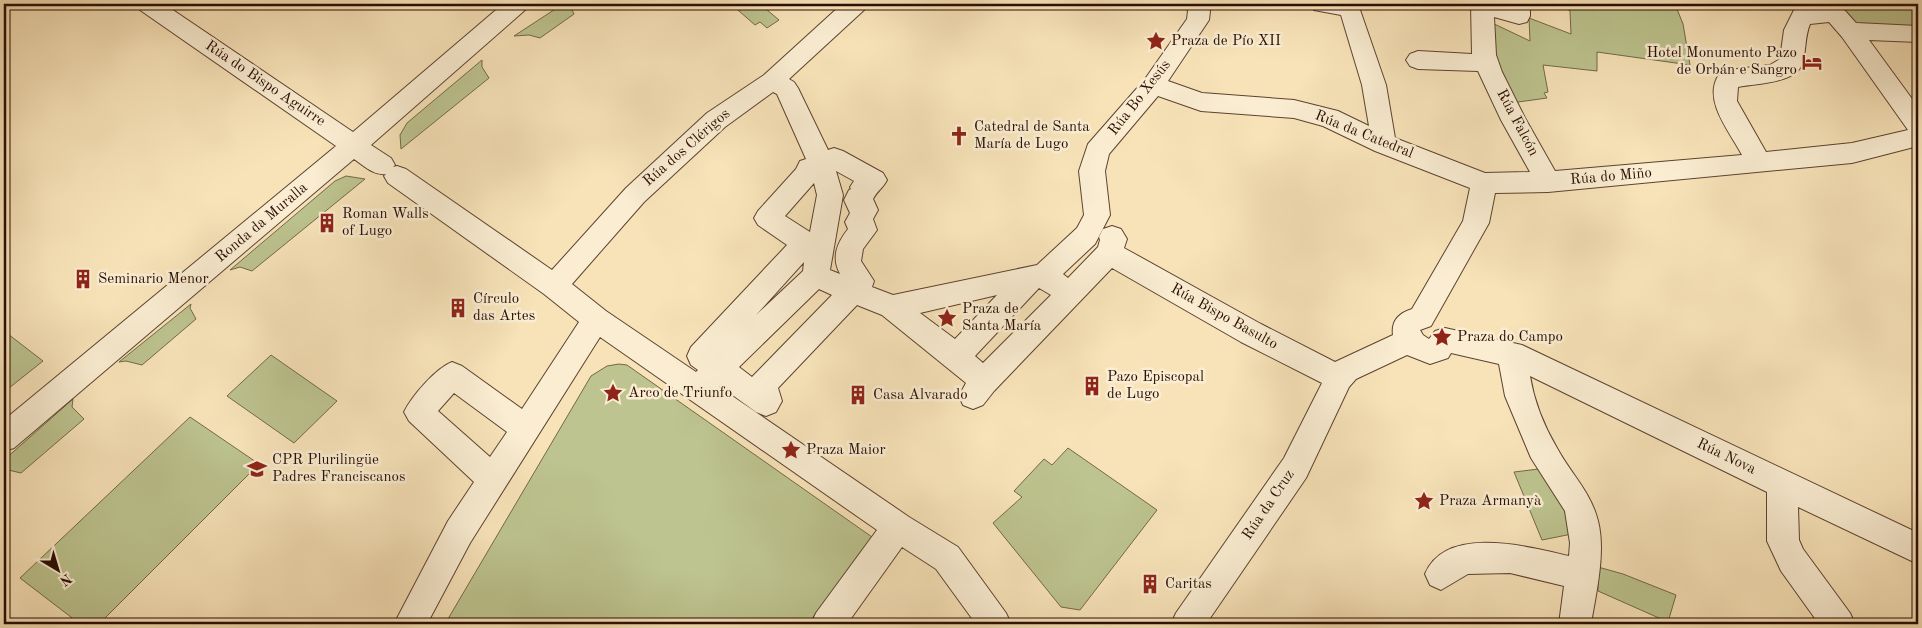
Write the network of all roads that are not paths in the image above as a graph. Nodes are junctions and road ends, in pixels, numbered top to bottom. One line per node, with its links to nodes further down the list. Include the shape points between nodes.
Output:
1 (148, 4): 17 (street, Rúa do Bispo Aguirre)
2 (517, 4): 17 (street, Ronda da Muralla)
3 (856, 4): 12 (street, Rúa dos Clérigos)
4 (1322, 4): 16 (street, via 1350,8 1374,84)
5 (1482, 4): 6 (street, Rúa Falcón, via 1520,16); 11 (street, Rúa Falcón)
6 (1519, 4)
7 (1196, 12): 13 (street, Rúa Bo Xesús)
8 (1837, 16): 9 (street); 14 (street); 19 (street, via 1802,16 1790,63 1775,73 1726,82 1725,101)
9 (1918, 34)
10 (1418, 60): 11 (street)
11 (1487, 63): 20 (street, Rúa Falcón, via 1506,106)
12 (772, 81): 18 (street, via 786,88); 25 (street, Rúa dos Clérigos, via 716,120 642,188)
13 (1153, 85): 16 (street, Rúa da Catedral, via 1201,102 1294,109 1329,118); 22 (street, Rúa Bo Xesús, via 1097,151 1092,171)
14 (1918, 125)
15 (1918, 137): 19 (street, Rúa do Miño, via 1852,153)
16 (1384, 144): 21 (street, Rúa da Catedral)
17 (354, 145): 25 (street, Rúa do Bispo Aguirre); 37 (street, Ronda da Muralla)
18 (821, 163): 23 (street, via 830,195); 26 (street, via 834,158 874,180 863,186 862,196 857,200 861,200 862,211 865,210 858,222 861,221 864,230 848,253 850,270 861,281); 33 (street, via 809,168 808,173 766,218 805,243 702,356)
19 (1759, 163): 20 (street, Rúa do Miño)
20 (1548, 182): 21 (street, Rúa do Miño)
21 (1484, 183): 30 (street, via 1476,223)
22 (1102, 237): 24 (street); 27 (street); 34 (street, Rúa Bispo Basulto, via 1251,333)
23 (815, 276): 26 (street); 33 (street)
24 (1038, 276): 27 (street); 28 (street); 31 (street)
25 (554, 286): 29 (street, Rúa do Bispo Aguirre)
26 (852, 291): 28 (street); 33 (street, via 763,385 766,403)
27 (1070, 294): 31 (street, via 979,389)
28 (892, 307): 31 (street)
29 (588, 312): 35 (street); 36 (street)
30 (1415, 329): 32 (street, via 1417,348 1438,350 1445,340); 34 (street, via 1346,370)
31 (956, 357)
32 (1523, 359): 39 (street, Rúa Nova); 43 (street, via 1519,396 1546,458 1578,505 1583,522 1586,543)
33 (719, 368): 35 (street)
34 (1339, 378): 47 (street, Rúa da Cruz, via 1295,468)
35 (698, 389): 40 (street)
36 (525, 428): 38 (street); 38 (street, via 452,375 419,412)
37 (4, 438)
38 (493, 479): 44 (street, via 459,532)
39 (1782, 484): 41 (street, Rúa Nova); 49 (street, via 1783,542 1792,560)
40 (898, 527): 45 (street); 46 (street, via 947,558)
41 (1918, 549)
42 (1441, 574): 43 (street, via 1464,559 1510,558)
43 (1582, 574): 48 (street)
44 (410, 624)
45 (827, 624)
46 (995, 624)
47 (1187, 624)
48 (1575, 624)
49 (1838, 624)

